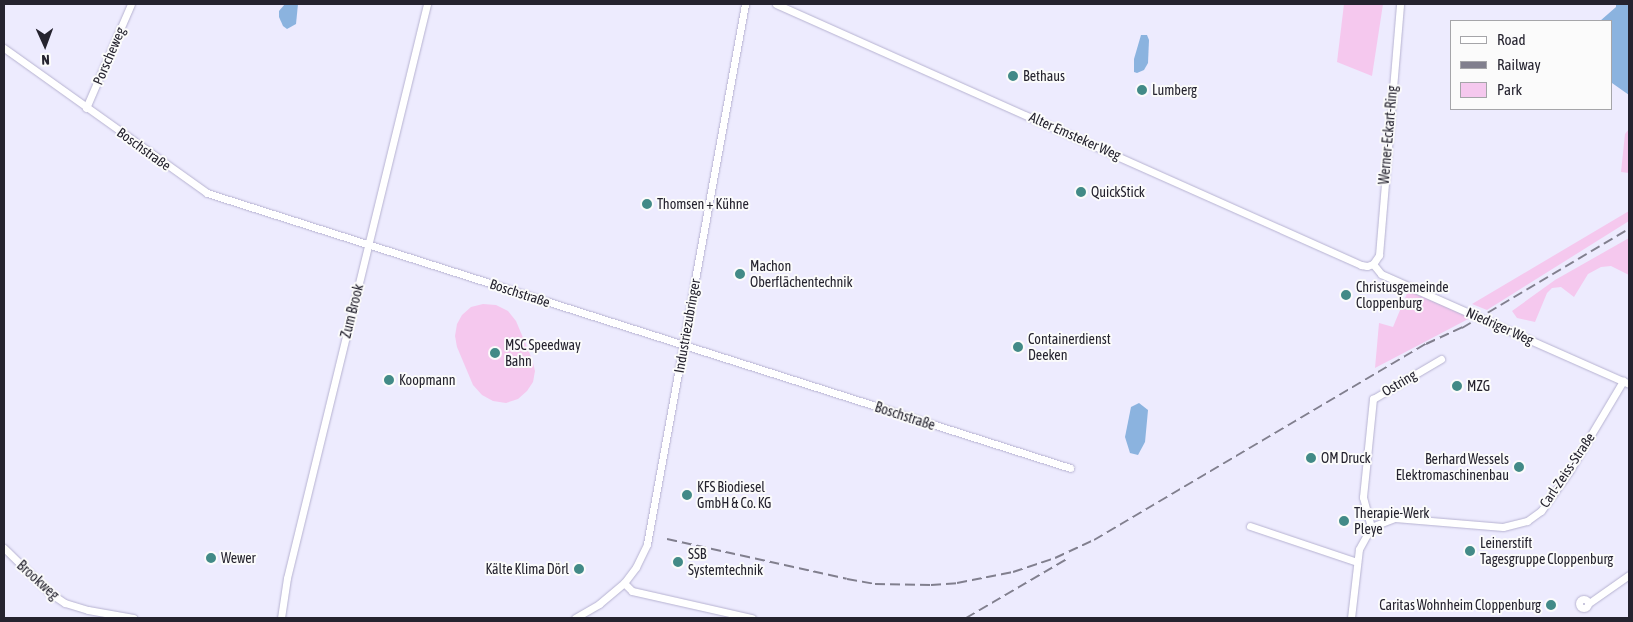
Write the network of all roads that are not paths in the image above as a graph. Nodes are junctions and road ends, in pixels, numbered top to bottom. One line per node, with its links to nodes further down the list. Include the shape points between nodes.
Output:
1 (131, 4): 7 (street, Porscheweg)
2 (427, 4): 8 (street, Zum Brook)
3 (745, 4): 10 (street, Industriezubringer)
4 (776, 4): 9 (street, Alter Emsteker Weg, via 1361,265)
5 (1400, 4): 9 (street, Werner-Eckart-Ring, via 1379,255)
6 (4, 48): 7 (street, Boschstraße)
7 (86, 108): 8 (street, Boschstraße, via 207,193)
8 (368, 244): 10 (street, Boschstraße); 23 (street, Zum Brook, via 287,578)
9 (1373, 264): 12 (street, Niedriger Weg, via 1381,274)
10 (683, 345): 13 (street, Boschstraße); 19 (street, Industriezubringer, via 653,518 636,568)
11 (1440, 359): 15 (street, Ostring, via 1373,399 1363,497)
12 (1626, 382): 15 (street, Carl-Zeiss-Straße, via 1570,470 1541,510 1528,521 1503,526 1395,518)
13 (1070, 468)
14 (1250, 526): 17 (street)
15 (1371, 527): 17 (street, via 1359,549)
16 (4, 548): 22 (street, Brookweg, via 50,593 65,603)
17 (1357, 562): 26 (street)
18 (1629, 576): 20 (street)
19 (624, 583): 21 (street, via 632,591); 24 (street, Industriezubringer, via 599,604)
20 (1588, 603)
21 (732, 615): 25 (street)
22 (133, 618)
23 (281, 618)
24 (575, 618)
25 (752, 618)
26 (1351, 618)

